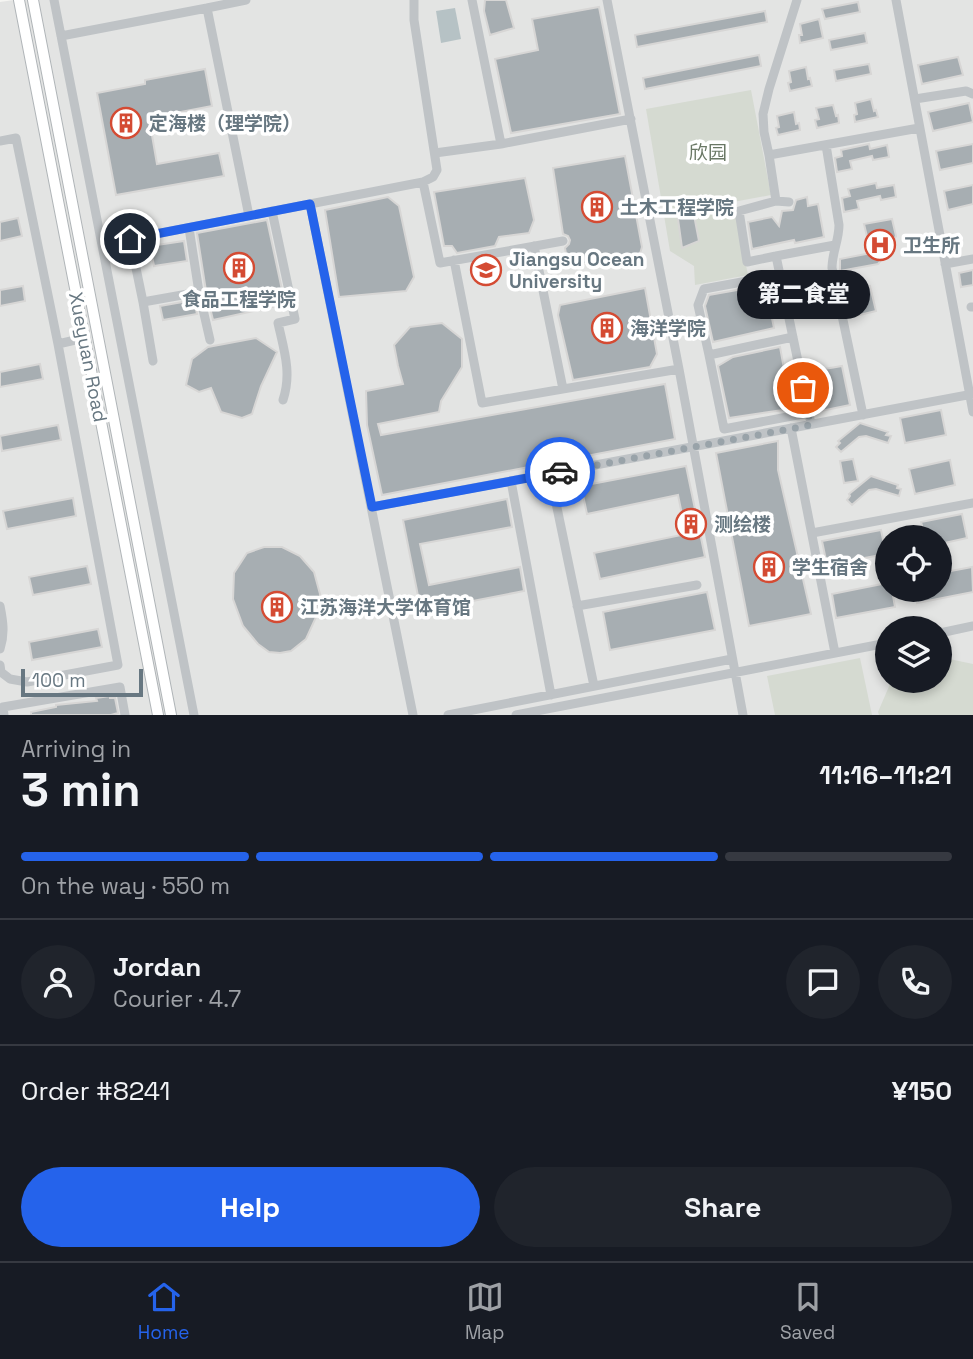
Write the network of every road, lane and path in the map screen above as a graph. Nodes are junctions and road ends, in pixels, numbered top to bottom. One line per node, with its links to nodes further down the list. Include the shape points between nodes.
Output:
1 (19, 0): 39 (main road, Xueyuan Road)
2 (33, 0): 75 (main road, Xueyuan Road)
3 (54, 0): 11 (lane)
4 (246, 0): 10 (lane)
5 (414, 0): 19 (lane)
6 (472, 0): 17 (lane)
7 (607, 0): 14 (lane)
8 (797, 0): 20 (lane, via 763,114)
9 (896, 0): 13 (lane)
10 (207, 8): 11 (lane); 26 (lane)
11 (61, 36): 76 (lane)
12 (971, 92): 13 (lane)
13 (915, 99): 15 (lane)
14 (631, 119): 17 (lane); 44 (lane)
15 (919, 128): 18 (lane); 34 (lane)
16 (0, 141): 41 (lane, via 16,138)
17 (501, 144): 19 (lane)
18 (826, 145): 20 (lane); 29 (lane, via 839,225)
19 (435, 153): 21 (lane, via 437,170)
20 (769, 155): 22 (lane)
21 (423, 183): 24 (lane); 33 (lane, via 440,263)
22 (776, 201): 23 (lane); 31 (lane, via 738,211 747,262)
23 (789, 202)
24 (310, 204): 25 (lane); 57 (lane)
25 (272, 211): 26 (lane); 47 (lane, via 295,319 278,323 289,373)
26 (249, 216): 27 (lane)
27 (189, 228): 36 (lane); 37 (lane, via 130,239)
28 (563, 241): 30 (lane)
29 (835, 245): 31 (lane); 50 (lane, via 832,268)
30 (534, 246): 33 (lane); 45 (lane)
31 (776, 256): 35 (lane)
32 (973, 259): 34 (lane)
33 (454, 260): 45 (lane, via 482,404)
34 (945, 264): 46 (lane)
35 (780, 275): 38 (lane); 42 (lane, via 704,289 698,305)
36 (199, 292): 37 (lane); 40 (lane)
37 (143, 303): 43 (lane)
38 (793, 337): 42 (lane); 49 (lane)
39 (84, 338): 41 (lane); 74 (main road, Xueyuan Road)
40 (210, 340)
41 (58, 344): 68 (lane, via 117,665 27,682 10,679)
42 (709, 355): 49 (lane, via 724,429)
43 (153, 361)
44 (679, 369): 45 (lane); 53 (lane)
45 (564, 389)
46 (971, 394): 48 (lane); 50 (lane)
47 (283, 400)
48 (973, 412)
49 (808, 413): 51 (lane)
50 (863, 415): 51 (lane)
51 (811, 425): 52 (lane)
52 (791, 428): 53 (lane); 58 (lane)
53 (693, 447): 54 (lane); 67 (lane)
54 (550, 474): 55 (lane); 61 (lane)
55 (511, 481): 57 (lane); 71 (lane)
56 (973, 503): 58 (lane)
57 (372, 507): 77 (lane)
58 (812, 533): 66 (lane)
59 (697, 585): 61 (lane)
60 (0, 606): 65 (lane)
61 (577, 606): 70 (lane)
62 (973, 626): 63 (lane)
63 (952, 630)
64 (875, 645): 66 (lane)
65 (0, 649)
66 (835, 653): 69 (lane)
67 (732, 659): 69 (lane); 70 (lane)
68 (0, 665)
69 (735, 673): 79 (lane); 80 (lane)
70 (594, 686): 71 (lane)
71 (551, 695): 78 (lane)
72 (4, 715): 73 (lane, via 3,707 120,687)
73 (125, 715)
74 (158, 715)
75 (171, 715)
76 (194, 715)
77 (413, 715)
78 (448, 715)
79 (516, 715)
80 (743, 715)

